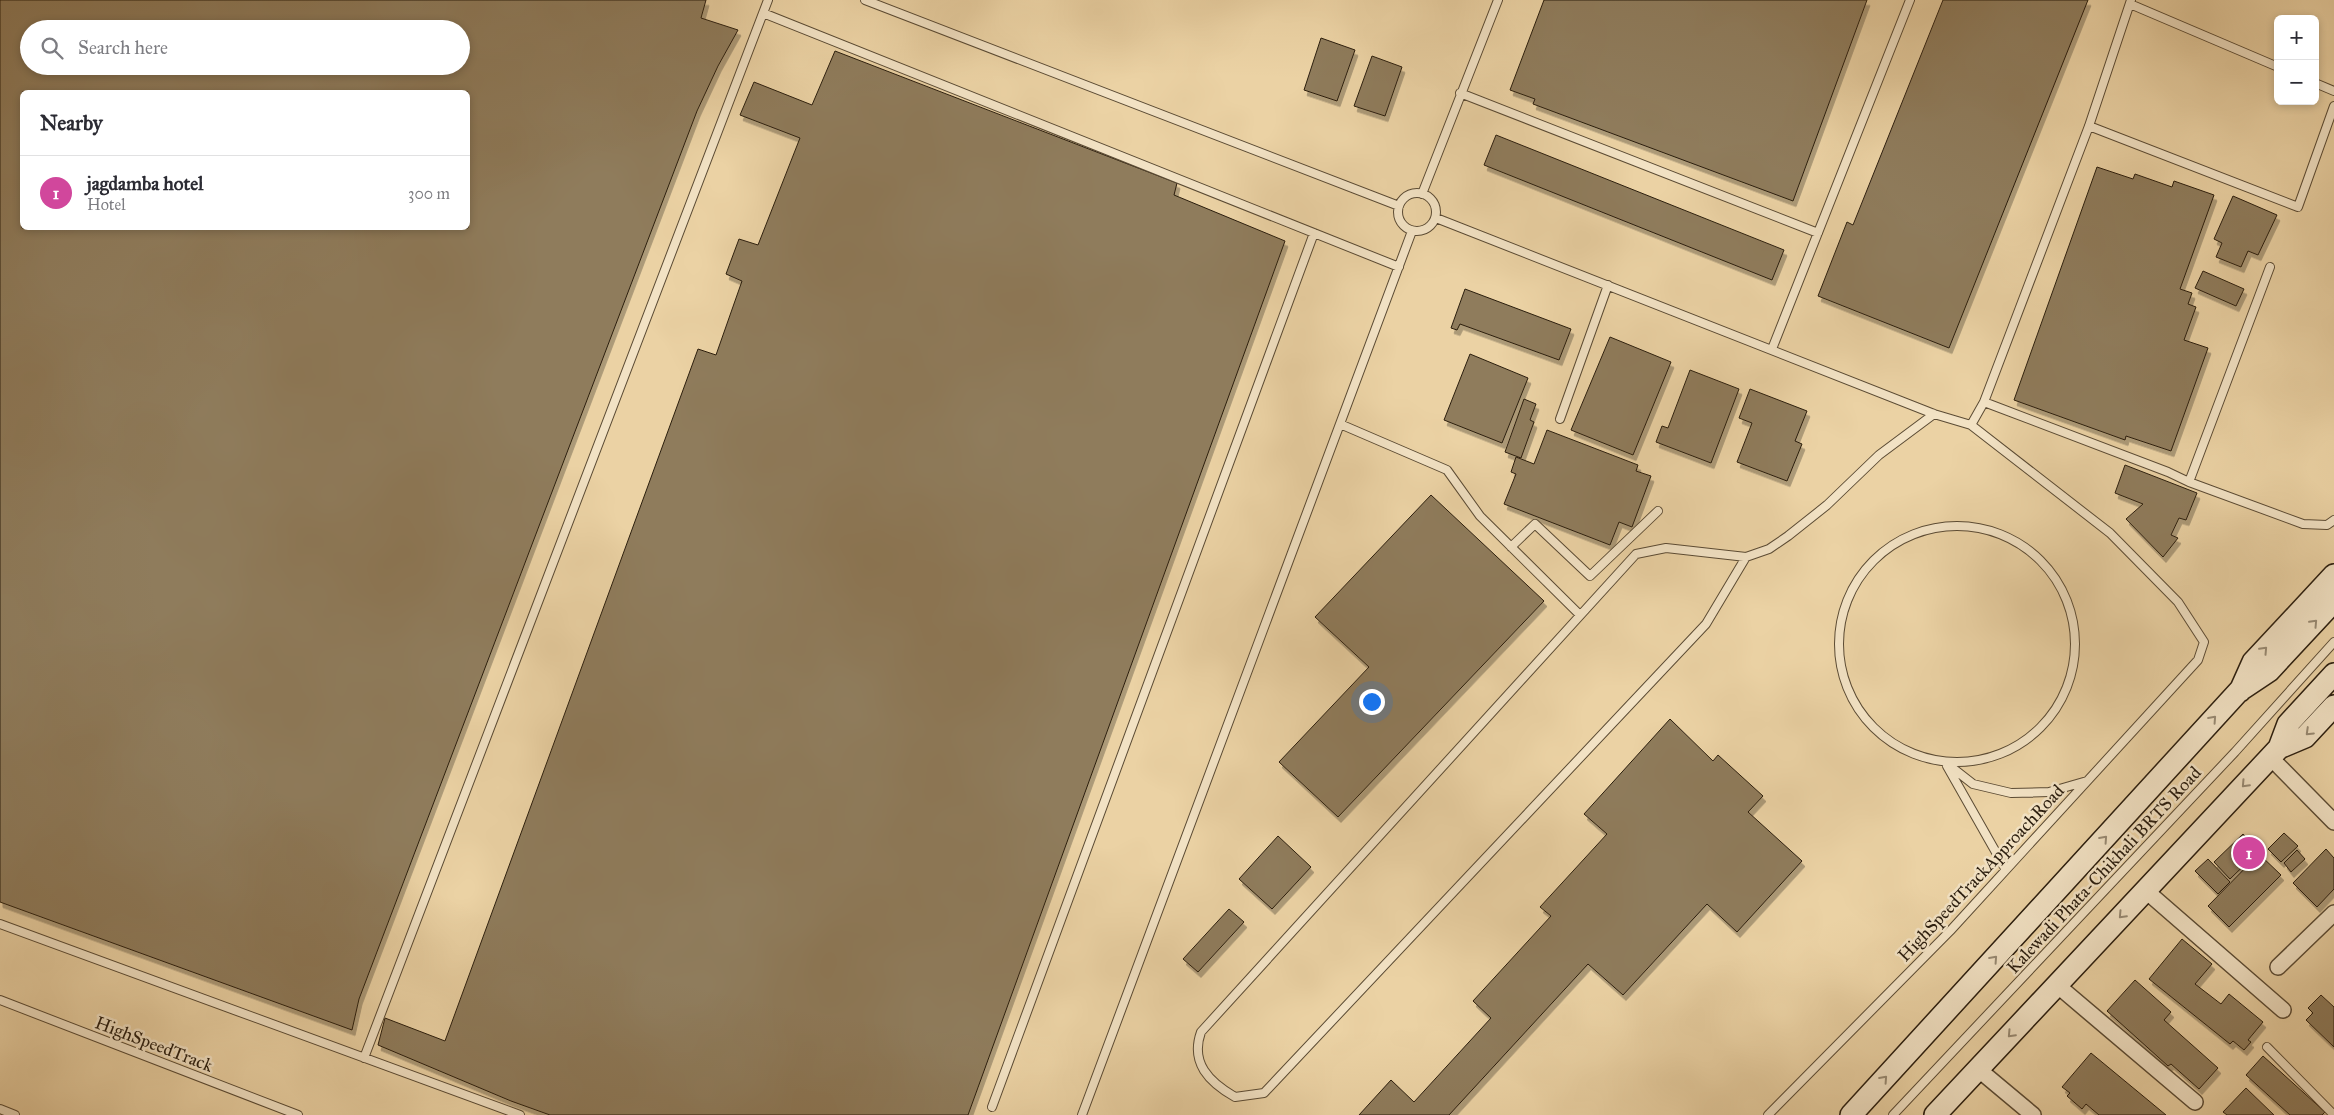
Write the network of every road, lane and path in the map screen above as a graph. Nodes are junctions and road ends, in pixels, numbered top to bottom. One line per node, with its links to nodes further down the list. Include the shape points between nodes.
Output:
1 (768, 0): 6 (lane)
2 (865, 0): 14 (lane)
3 (1498, 0): 10 (lane)
4 (1910, 0): 18 (lane)
5 (2131, 2): 7 (lane); 12 (lane)
6 (763, 13): 17 (lane); 53 (lane)
7 (2274, 65)
8 (2319, 85): 9 (lane)
9 (2334, 91)
10 (1460, 93): 13 (lane); 18 (lane)
11 (2334, 106): 12 (lane, via 2298,207)
12 (2089, 126): 23 (lane)
13 (1422, 194): 14 (lane, via 1410,194); 15 (lane, via 1432,200)
14 (1399, 206): 16 (lane, via 1400,222)
15 (1436, 218): 16 (lane, via 1423,231); 21 (lane)
16 (1412, 231): 19 (lane)
17 (1314, 233): 19 (lane); 56 (lane)
18 (1818, 233): 22 (lane)
19 (1399, 267): 26 (lane)
20 (2270, 267): 28 (lane)
21 (1608, 285): 22 (lane); 25 (lane)
22 (1772, 349): 24 (lane)
23 (1984, 402): 27 (lane); 28 (lane)
24 (1934, 414): 27 (lane); 32 (lane, via 1879,455 1827,505 1788,536 1769,549)
25 (1560, 419)
26 (1340, 424): 31 (lane, via 1447,470 1480,516); 61 (lane)
27 (1971, 425): 42 (lane, HighSpeedTrackApproachRoad, via 2110,533 2178,602 2204,642 2198,660)
28 (2189, 482): 30 (lane, via 2303,524 2327,524)
29 (1658, 511): 31 (lane, via 1590,576 1534,524)
30 (2334, 520)
31 (1511, 547): 35 (lane)
32 (1746, 557): 35 (lane, via 1666,548 1636,554); 35 (lane, via 1706,624 1264,1093 1235,1097 1209,1080 1197,1044 1201,1032)
33 (2334, 575): 38 (main road, one-way to 33, via 2253,662)
34 (2334, 601): 38 (main road, one-way to 34, via 2269,671)
35 (1580, 615)
36 (2334, 642): 64 (lane, Kalewadi Phata-Chikhali BRTS Road, via 2235,752)
37 (2334, 674): 40 (main road, via 2288,724)
38 (2240, 691): 63 (main road, one-way to 38)
39 (2334, 706): 40 (main road, one-way to 40, via 2305,737)
40 (2274, 753): 43 (street); 45 (main road, one-way to 45)
41 (1945, 762): 41 (lane, via 1985,759 2022,744 2051,717 2070,682 2076,642 2068,603 2048,569 2018,543 1980,528 1942,527 1906,537 1874,558 1851,589 1839,625 1839,663 1852,699 1875,730 1906,751); 42 (lane, via 1973,784 2011,793 2048,792); 44 (lane)
42 (2088, 781): 44 (lane, HighSpeedTrackApproachRoad)
43 (2334, 822)
44 (2006, 870): 62 (lane, HighSpeedTrackApproachRoad)
45 (2145, 890): 49 (main road, one-way to 49); 51 (street)
46 (2334, 913): 48 (street)
47 (0, 924): 53 (lane)
48 (2278, 967)
49 (2058, 985): 54 (main road, one-way to 54); 55 (street)
50 (0, 1000): 59 (lane, HighSpeedTrack)
51 (2283, 1010)
52 (2267, 1047): 67 (lane)
53 (364, 1058): 60 (lane)
54 (1978, 1069): 65 (main road); 66 (street)
55 (2195, 1102)
56 (992, 1107)
57 (0, 1109): 58 (lane)
58 (15, 1115)
59 (298, 1115)
60 (520, 1115)
61 (1082, 1115)
62 (1768, 1115)
63 (1851, 1115)
64 (1893, 1115)
65 (1935, 1115)
66 (2032, 1115)
67 (2334, 1115)

